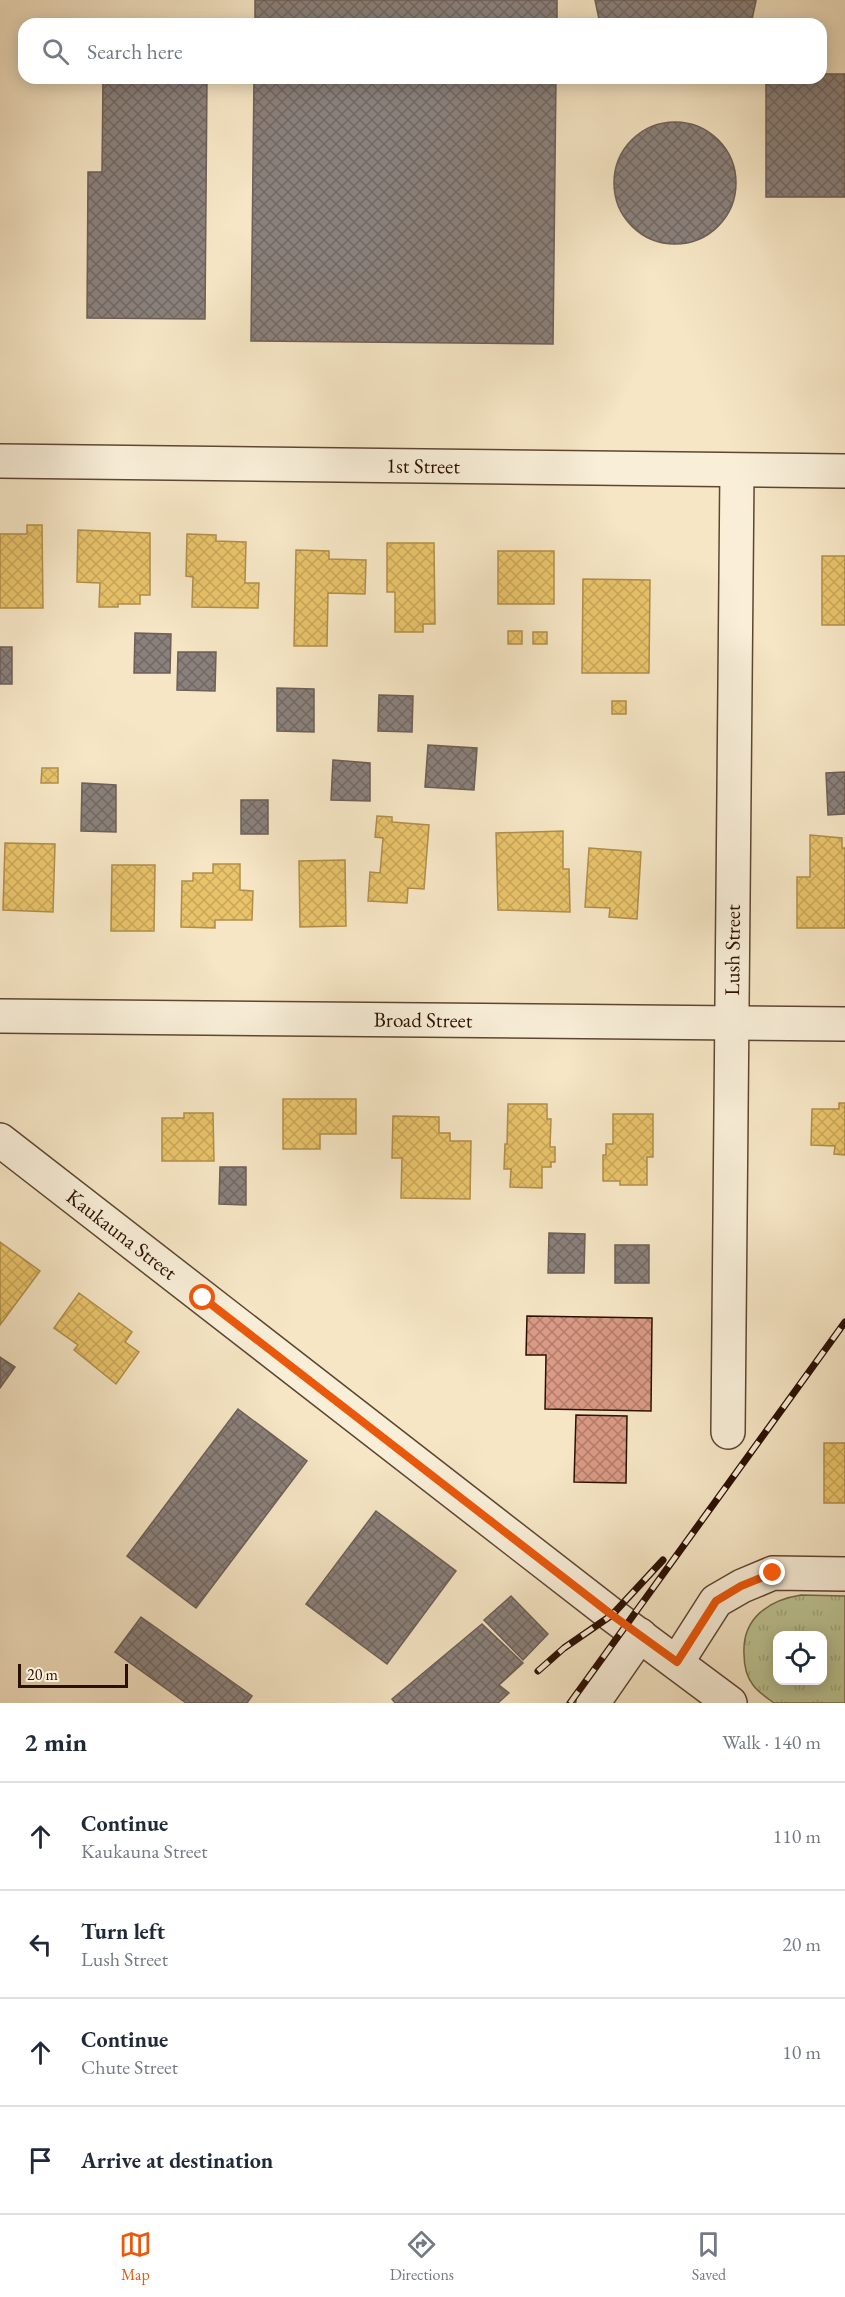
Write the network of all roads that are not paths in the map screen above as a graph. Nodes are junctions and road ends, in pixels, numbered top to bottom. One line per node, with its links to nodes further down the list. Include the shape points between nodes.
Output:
1 (0, 461): 2 (street, 1st Street)
2 (737, 471): 3 (street, 1st Street); 5 (street, Lush Street)
3 (845, 471)
4 (0, 1016): 5 (street, Broad Street)
5 (731, 1022): 6 (street, Broad Street); 8 (street, Lush Street)
6 (845, 1024)
7 (0, 1140): 10 (street, Kaukauna Street)
8 (728, 1432)
9 (845, 1574): 11 (street, via 773,1573 741,1586 716,1601)
10 (640, 1635): 11 (street, Kaukauna Street); 12 (street)
11 (677, 1662): 13 (street, Kaukauna Street)
12 (593, 1703)
13 (730, 1703)

